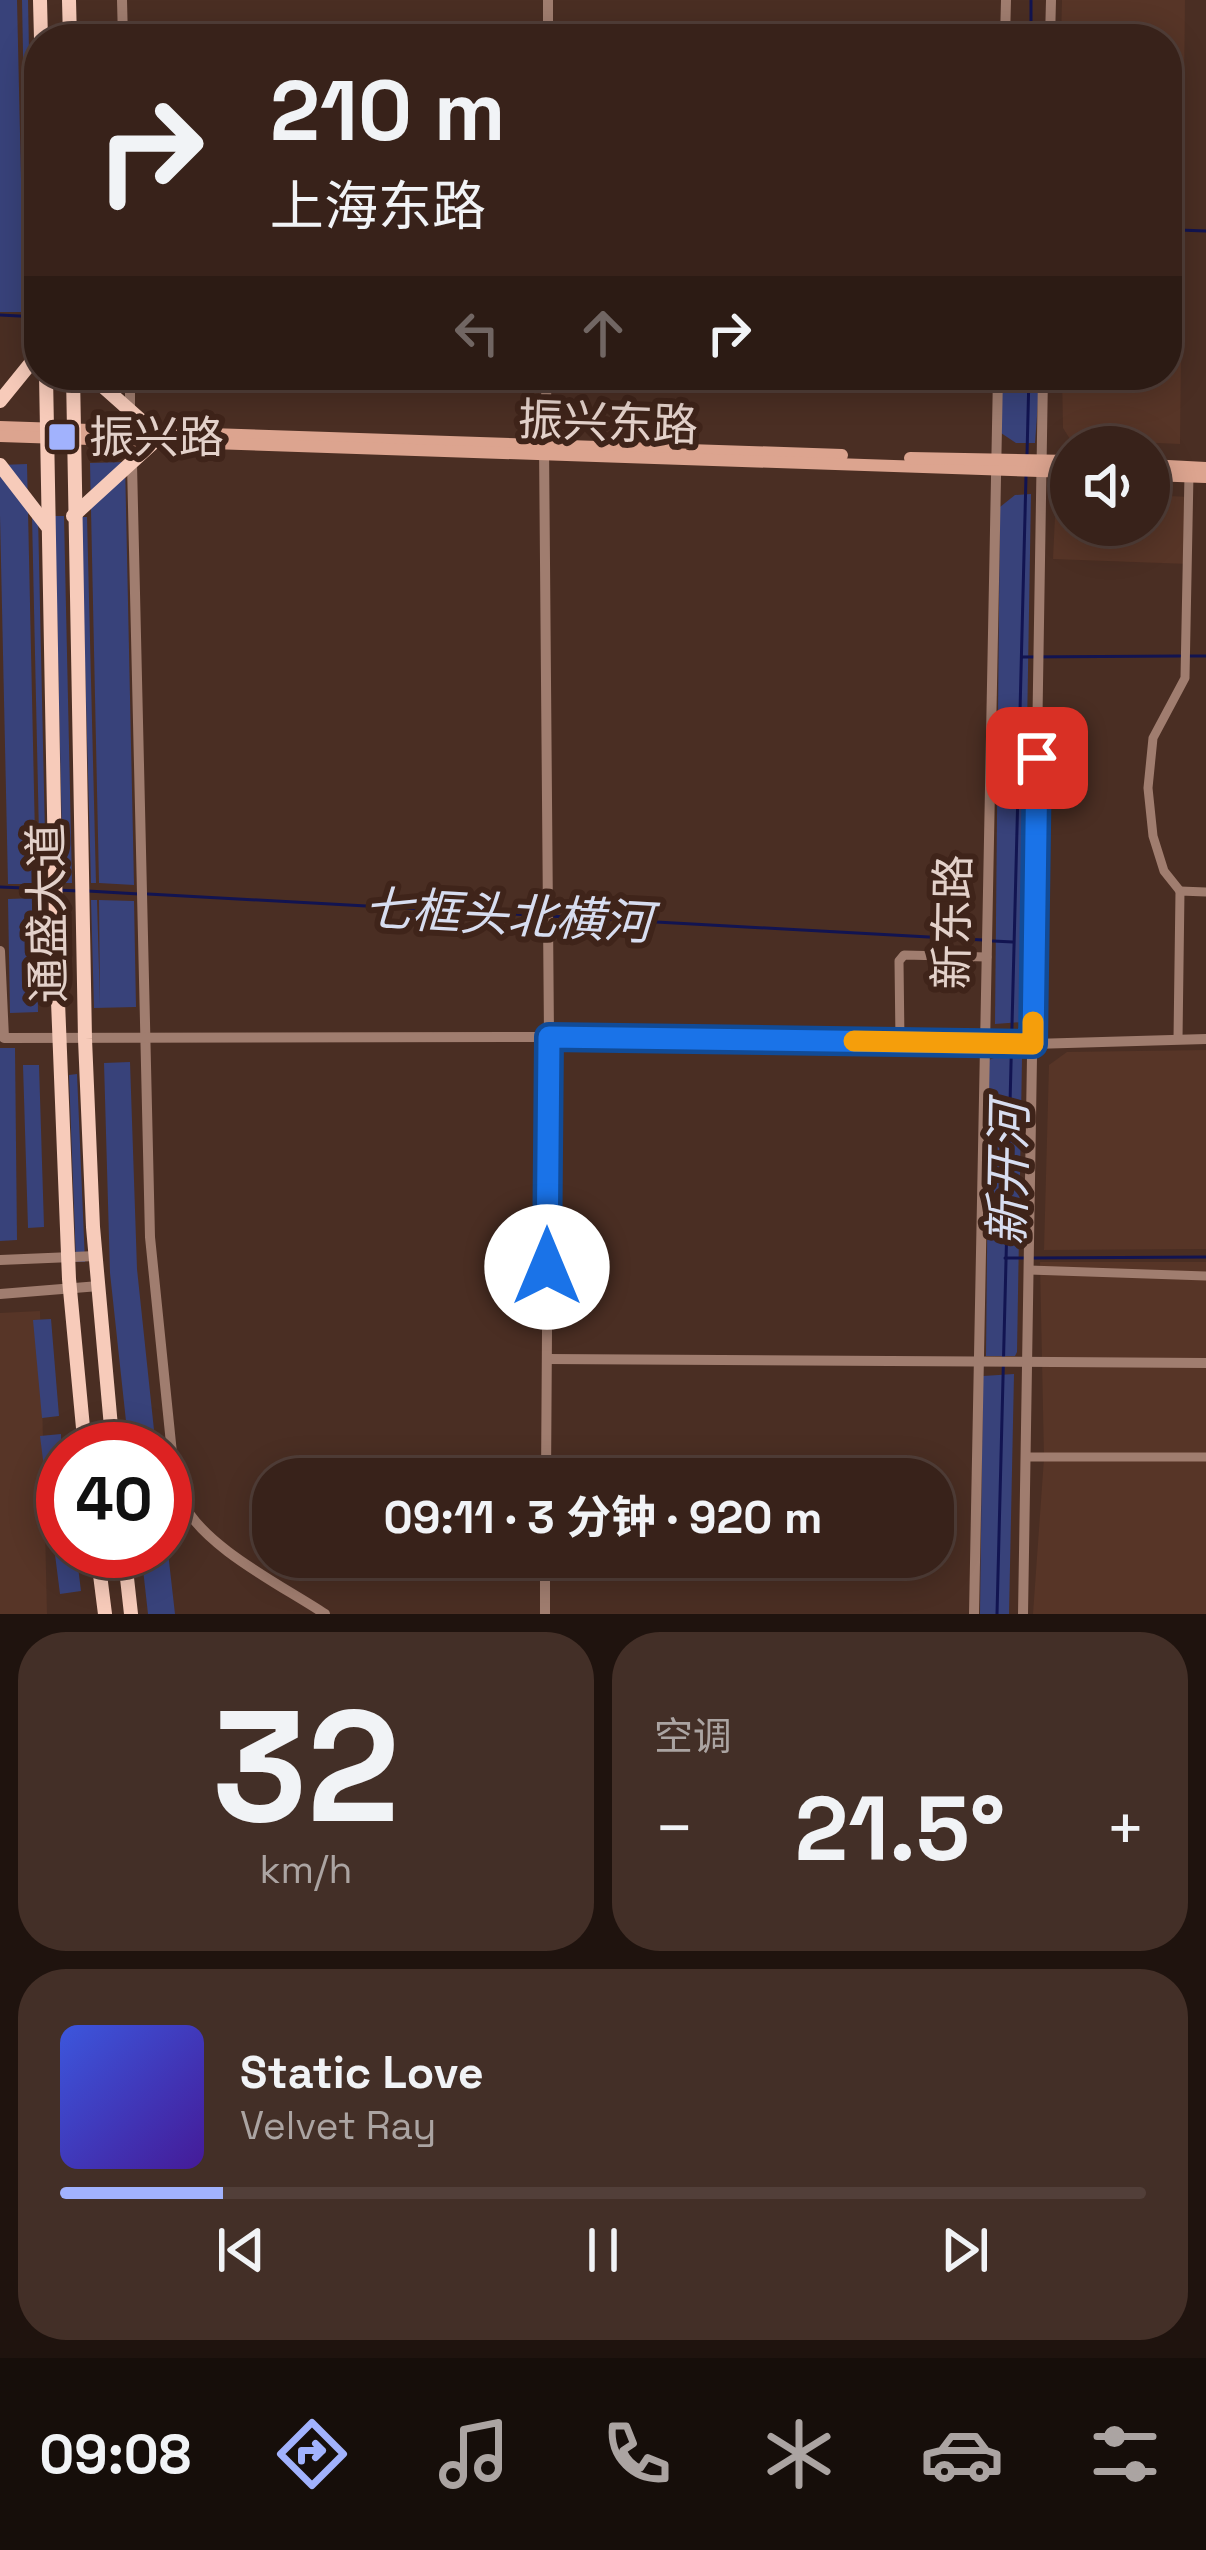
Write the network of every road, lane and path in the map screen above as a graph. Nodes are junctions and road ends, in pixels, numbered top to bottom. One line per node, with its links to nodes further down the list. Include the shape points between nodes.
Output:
1 (24, 371): 9 (main road)
2 (46, 390): 12 (main road, 通盛大道)
3 (74, 390): 13 (main road, 通盛大道)
4 (106, 390): 10 (main road)
5 (130, 390): 10 (street)
6 (547, 390): 16 (street)
7 (998, 390): 20 (street, 新东路)
8 (1041, 390): 21 (street)
9 (0, 401)
10 (130, 412): 15 (main road)
11 (0, 427): 12 (main road, 振兴东路)
12 (47, 432): 13 (main road, 振兴东路); 14 (main road, 振兴东路); 31 (main road, 通盛大道)
13 (76, 433): 15 (main road, 振兴东路); 32 (main road, 通盛大道)
14 (0, 436)
15 (154, 436): 16 (main road, 振兴东路); 18 (main road)
16 (544, 450): 20 (main road, 振兴东路); 38 (street)
17 (1050, 463): 21 (main road, 振兴东路)
18 (132, 464): 29 (main road); 30 (street)
19 (0, 465): 28 (main road)
20 (996, 465): 21 (main road, 振兴东路); 36 (street, 新东路)
21 (1031, 465): 22 (main road, 振兴东路); 46 (street, via 1039,657)
22 (1050, 468)
23 (1206, 468): 25 (main road)
24 (1170, 469): 25 (main road)
25 (1190, 472): 26 (main road); 27 (main road); 33 (street, via 1185,678 1153,738 1148,788 1153,836)
26 (1170, 474)
27 (1206, 477)
28 (8, 482): 31 (main road)
29 (110, 484): 30 (street); 32 (main road)
30 (133, 497): 40 (street)
31 (47, 523): 32 (main road, via 52,512 66,512); 43 (main road, 通盛大道)
32 (74, 523): 39 (main road, 通盛大道)
33 (1180, 891): 34 (street); 41 (street)
34 (1206, 892)
35 (0, 951): 43 (street, via 4,1038)
36 (983, 955): 37 (street); 44 (street, via 899,961); 45 (street, 新东路)
37 (936, 962)
38 (549, 1037): 40 (street); 44 (street); 55 (street)
39 (85, 1039): 40 (street); 43 (street); 47 (main road, 通盛大道)
40 (146, 1039): 69 (street, via 150,1238 181,1500 200,1527)
41 (1178, 1039): 42 (street); 46 (street)
42 (1206, 1039)
43 (63, 1040): 48 (main road, 通盛大道)
44 (900, 1041): 45 (street)
45 (986, 1042): 46 (street); 56 (street, 新东路)
46 (1033, 1044): 50 (street)
47 (96, 1256): 48 (street); 52 (main road, 通盛大道)
48 (68, 1257): 49 (street); 53 (main road, 通盛大道)
49 (0, 1260)
50 (1029, 1262): 51 (street); 58 (street)
51 (1206, 1276)
52 (98, 1286): 53 (street); 60 (main road, 通盛大道)
53 (70, 1288): 54 (street); 59 (main road, 通盛大道)
54 (0, 1294)
55 (547, 1359): 56 (street); 63 (street)
56 (985, 1362): 58 (street); 71 (street, 新东路)
57 (1206, 1363): 58 (street)
58 (1028, 1364): 61 (street)
59 (82, 1422)
60 (111, 1422)
61 (1027, 1457): 62 (street); 72 (street)
62 (1206, 1457)
63 (546, 1458)
64 (100, 1578): 67 (main road)
65 (127, 1578): 68 (main road)
66 (545, 1578): 70 (street)
67 (105, 1614)
68 (130, 1614)
69 (325, 1614)
70 (545, 1614)
71 (974, 1614)
72 (1023, 1614)

